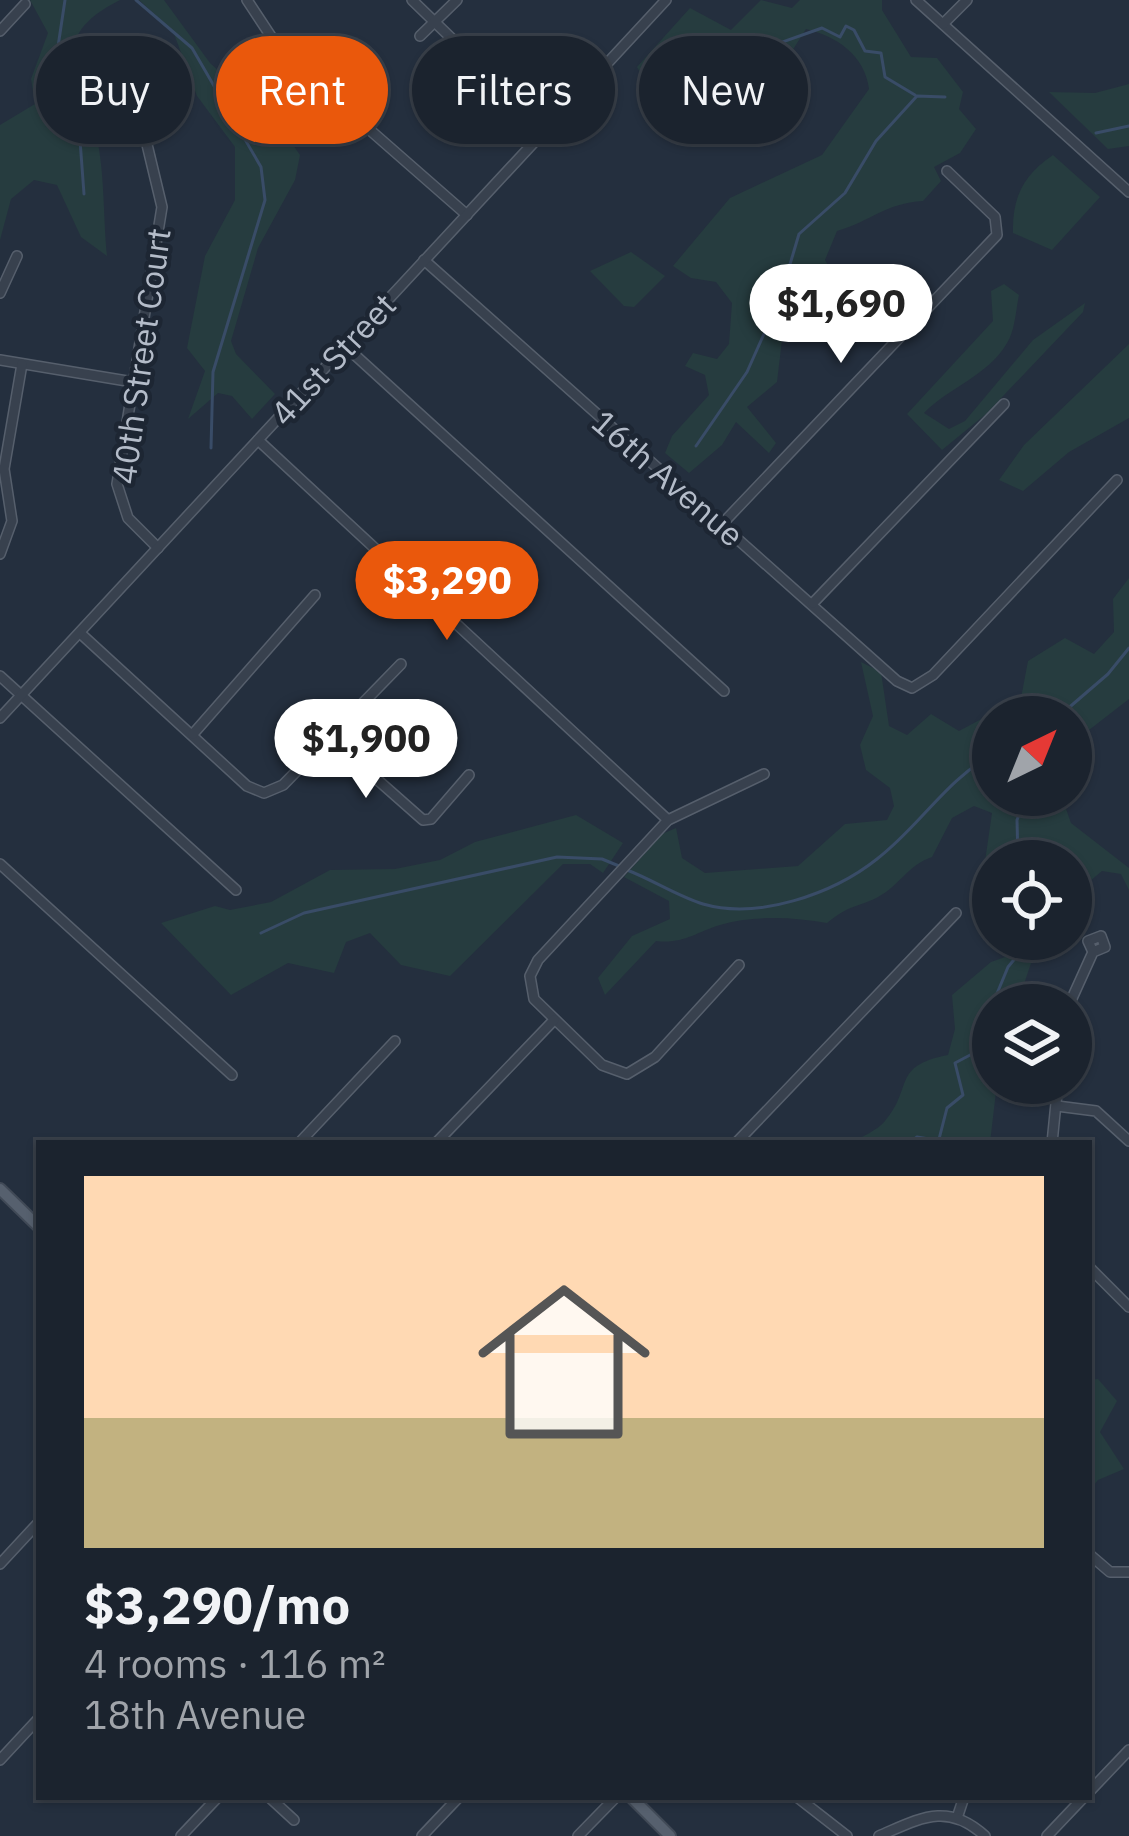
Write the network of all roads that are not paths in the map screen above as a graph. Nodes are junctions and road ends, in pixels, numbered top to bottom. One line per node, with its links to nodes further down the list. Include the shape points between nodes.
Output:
1 (247, 0): 18 (street, via 282,53)
2 (412, 0): 8 (street)
3 (457, 0): 8 (street)
4 (666, 0): 13 (street, 41st Street)
5 (916, 0): 9 (street)
6 (967, 0): 9 (street)
7 (25, 4): 10 (street)
8 (435, 22): 11 (street); 12 (street)
9 (943, 25): 17 (street)
10 (0, 31)
11 (420, 36)
12 (449, 36)
13 (615, 55)
14 (147, 144): 25 (street, 40th Street Court, via 162,206)
15 (533, 144): 18 (street, 41st Street)
16 (946, 171): 31 (street, via 999,226 993,240)
17 (1129, 192)
18 (467, 214): 20 (street, 41st Street)
19 (16, 256): 21 (street)
20 (424, 260): 22 (street, 41st Street); 31 (street, 16th Avenue)
21 (0, 293)
22 (345, 346): 27 (street, 41st Street); 39 (street)
23 (0, 360): 24 (street)
24 (22, 364): 25 (street); 28 (street)
25 (133, 382): 32 (street, 40th Street Court, via 117,484 128,518)
26 (1004, 404): 35 (street)
27 (258, 440): 32 (street, 41st Street); 46 (street)
28 (3, 459): 29 (street)
29 (2, 480): 33 (street, via 12,520)
30 (1117, 480): 35 (street, 16th Avenue, via 916,688 897,681)
31 (722, 524): 35 (street, 16th Avenue)
32 (158, 548): 36 (street, 41st Street)
33 (0, 554)
34 (315, 596): 42 (street)
35 (812, 603)
36 (80, 633): 40 (street, 41st Street); 42 (street)
37 (400, 664): 43 (street)
38 (0, 676): 40 (street)
39 (724, 691)
40 (21, 695): 41 (street, 41st Street); 48 (street)
41 (0, 718)
42 (193, 734): 43 (street, via 264,793 283,785)
43 (328, 737): 45 (street, via 427,820)
44 (764, 774): 46 (street)
45 (470, 775)
46 (668, 820): 53 (street, via 538,960 530,976 534,999)
47 (0, 864): 55 (street)
48 (236, 890)
49 (956, 913): 59 (street)
50 (1093, 952): 52 (street)
51 (739, 965): 53 (street, via 633,1073 612,1071)
52 (1079, 984)
53 (554, 1020): 58 (street)
54 (395, 1041): 57 (street)
55 (232, 1075)
56 (1057, 1106): 60 (street); 61 (street, via 1096,1111)
57 (302, 1140)
58 (439, 1140)
59 (739, 1140)
60 (1052, 1140)
61 (1129, 1141)
62 (0, 1189): 63 (main road)
63 (36, 1224)
64 (1092, 1270): 65 (street)
65 (1129, 1307)
66 (36, 1525): 68 (street)
67 (1092, 1556): 69 (street)
68 (0, 1564)
69 (1125, 1574)
70 (36, 1721): 72 (street)
71 (1129, 1750): 73 (street)
72 (0, 1760)
73 (1092, 1788)
74 (215, 1800): 84 (street)
75 (272, 1800): 83 (street)
76 (456, 1800): 85 (street)
77 (613, 1800): 86 (street)
78 (634, 1800): 87 (main road)
79 (801, 1800): 88 (street)
80 (963, 1800): 82 (street)
81 (1080, 1800): 91 (street)
82 (957, 1818): 89 (street, via 920,1816); 90 (street)
83 (294, 1820)
84 (181, 1836)
85 (422, 1836)
86 (578, 1836)
87 (670, 1836)
88 (847, 1836)
89 (879, 1836)
90 (985, 1836)
91 (1047, 1836)

